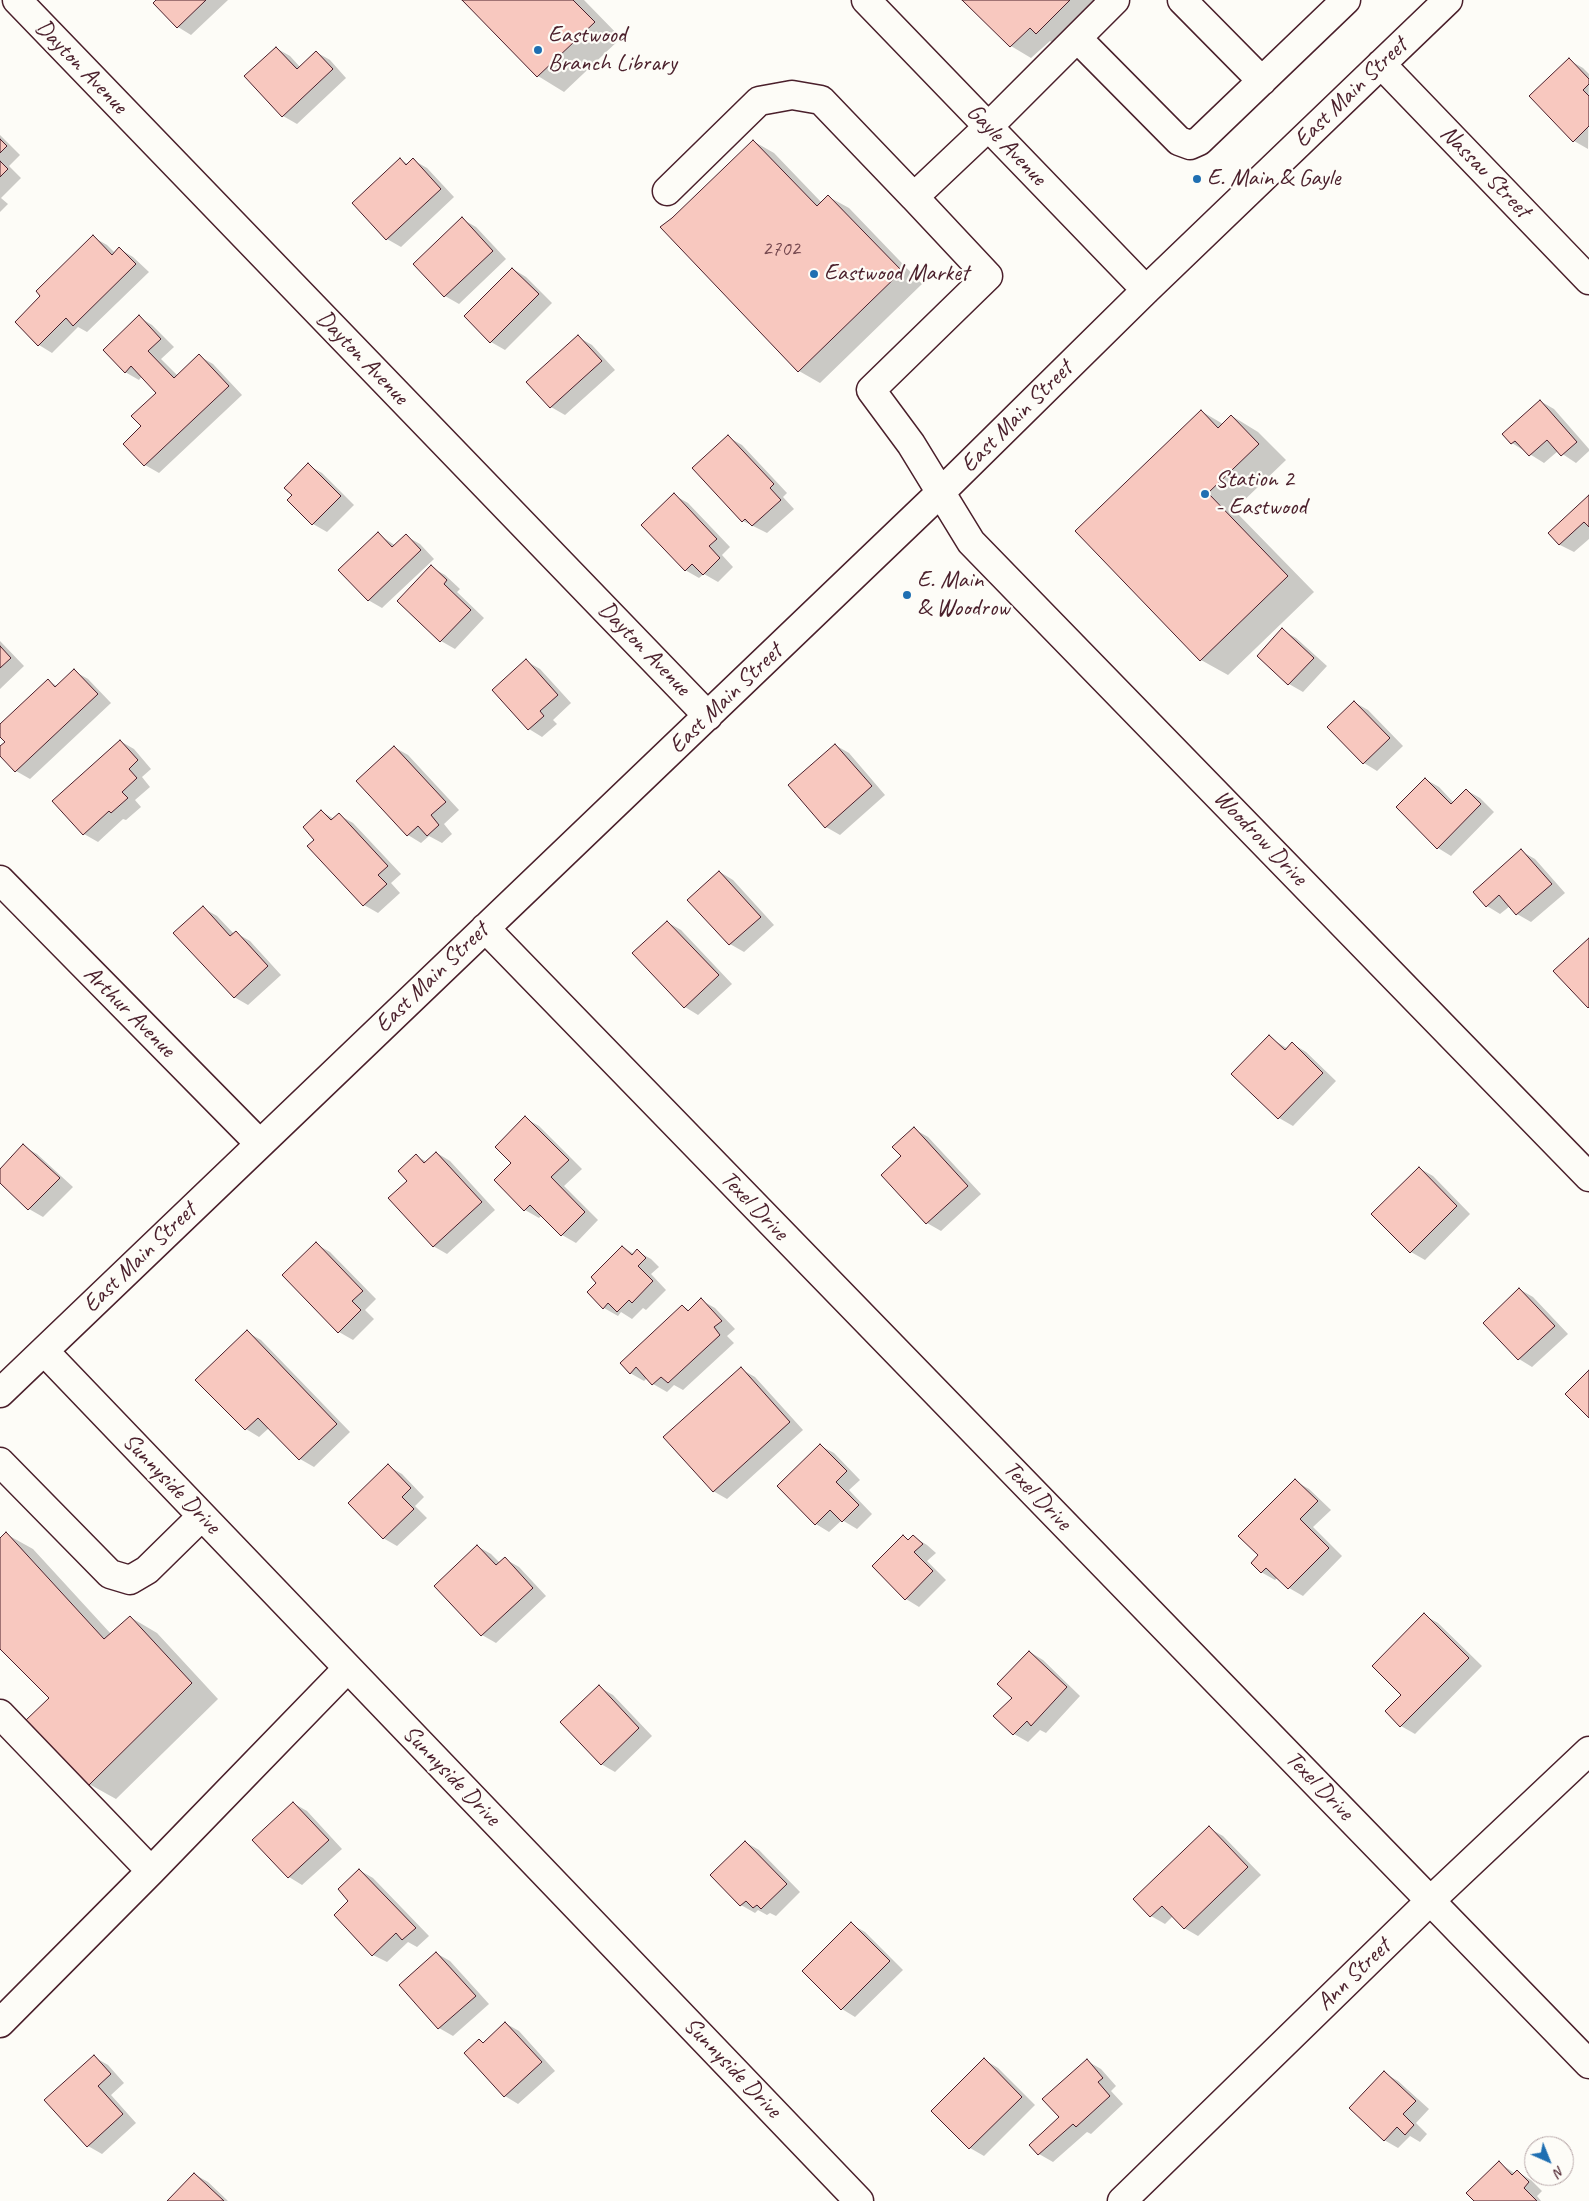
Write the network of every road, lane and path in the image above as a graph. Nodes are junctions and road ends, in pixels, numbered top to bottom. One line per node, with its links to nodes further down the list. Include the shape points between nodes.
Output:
1 (17, 0): 16 (street, Dayton Avenue)
2 (866, 0): 10 (street, Gayle Avenue)
3 (1114, 0): 7 (street)
4 (1182, 0): 9 (street)
5 (1346, 0): 9 (street)
6 (1448, 0): 8 (street, East Main Street)
7 (1077, 38): 9 (street, via 1179,141 1190,145 1199,141); 10 (street)
8 (1381, 64): 13 (street, Nassau Street); 14 (street, East Main Street)
9 (1262, 81)
10 (988, 127): 12 (street); 14 (street, Gayle Avenue)
11 (667, 191): 12 (street, via 759,101 792,95 821,100)
12 (914, 197): 15 (street, Woodrow Drive, via 988,276 871,390)
13 (1589, 280)
14 (1146, 290): 15 (street, East Main Street)
15 (941, 492): 16 (street, East Main Street); 20 (street, Woodrow Drive, via 971,542)
16 (708, 716): 18 (street, East Main Street)
17 (0, 880): 19 (street, Arthur Avenue)
18 (485, 928): 19 (street, East Main Street); 29 (street, Texel Drive)
19 (259, 1143): 21 (street, East Main Street)
20 (1589, 1177)
21 (44, 1351): 22 (street, East Main Street); 24 (street, Sunnyside Drive)
22 (0, 1393)
23 (0, 1462): 24 (street, via 110,1574 130,1580 147,1570)
24 (202, 1516): 25 (street, Sunnyside Drive)
25 (348, 1668): 28 (street); 32 (street, Sunnyside Drive)
26 (0, 1714): 28 (street)
27 (1589, 1751): 29 (street, Ann Street)
28 (151, 1871): 30 (street)
29 (1430, 1901): 31 (street, Texel Drive); 33 (street, Ann Street)
30 (0, 2022)
31 (1589, 2064)
32 (859, 2201)
33 (1122, 2201)

